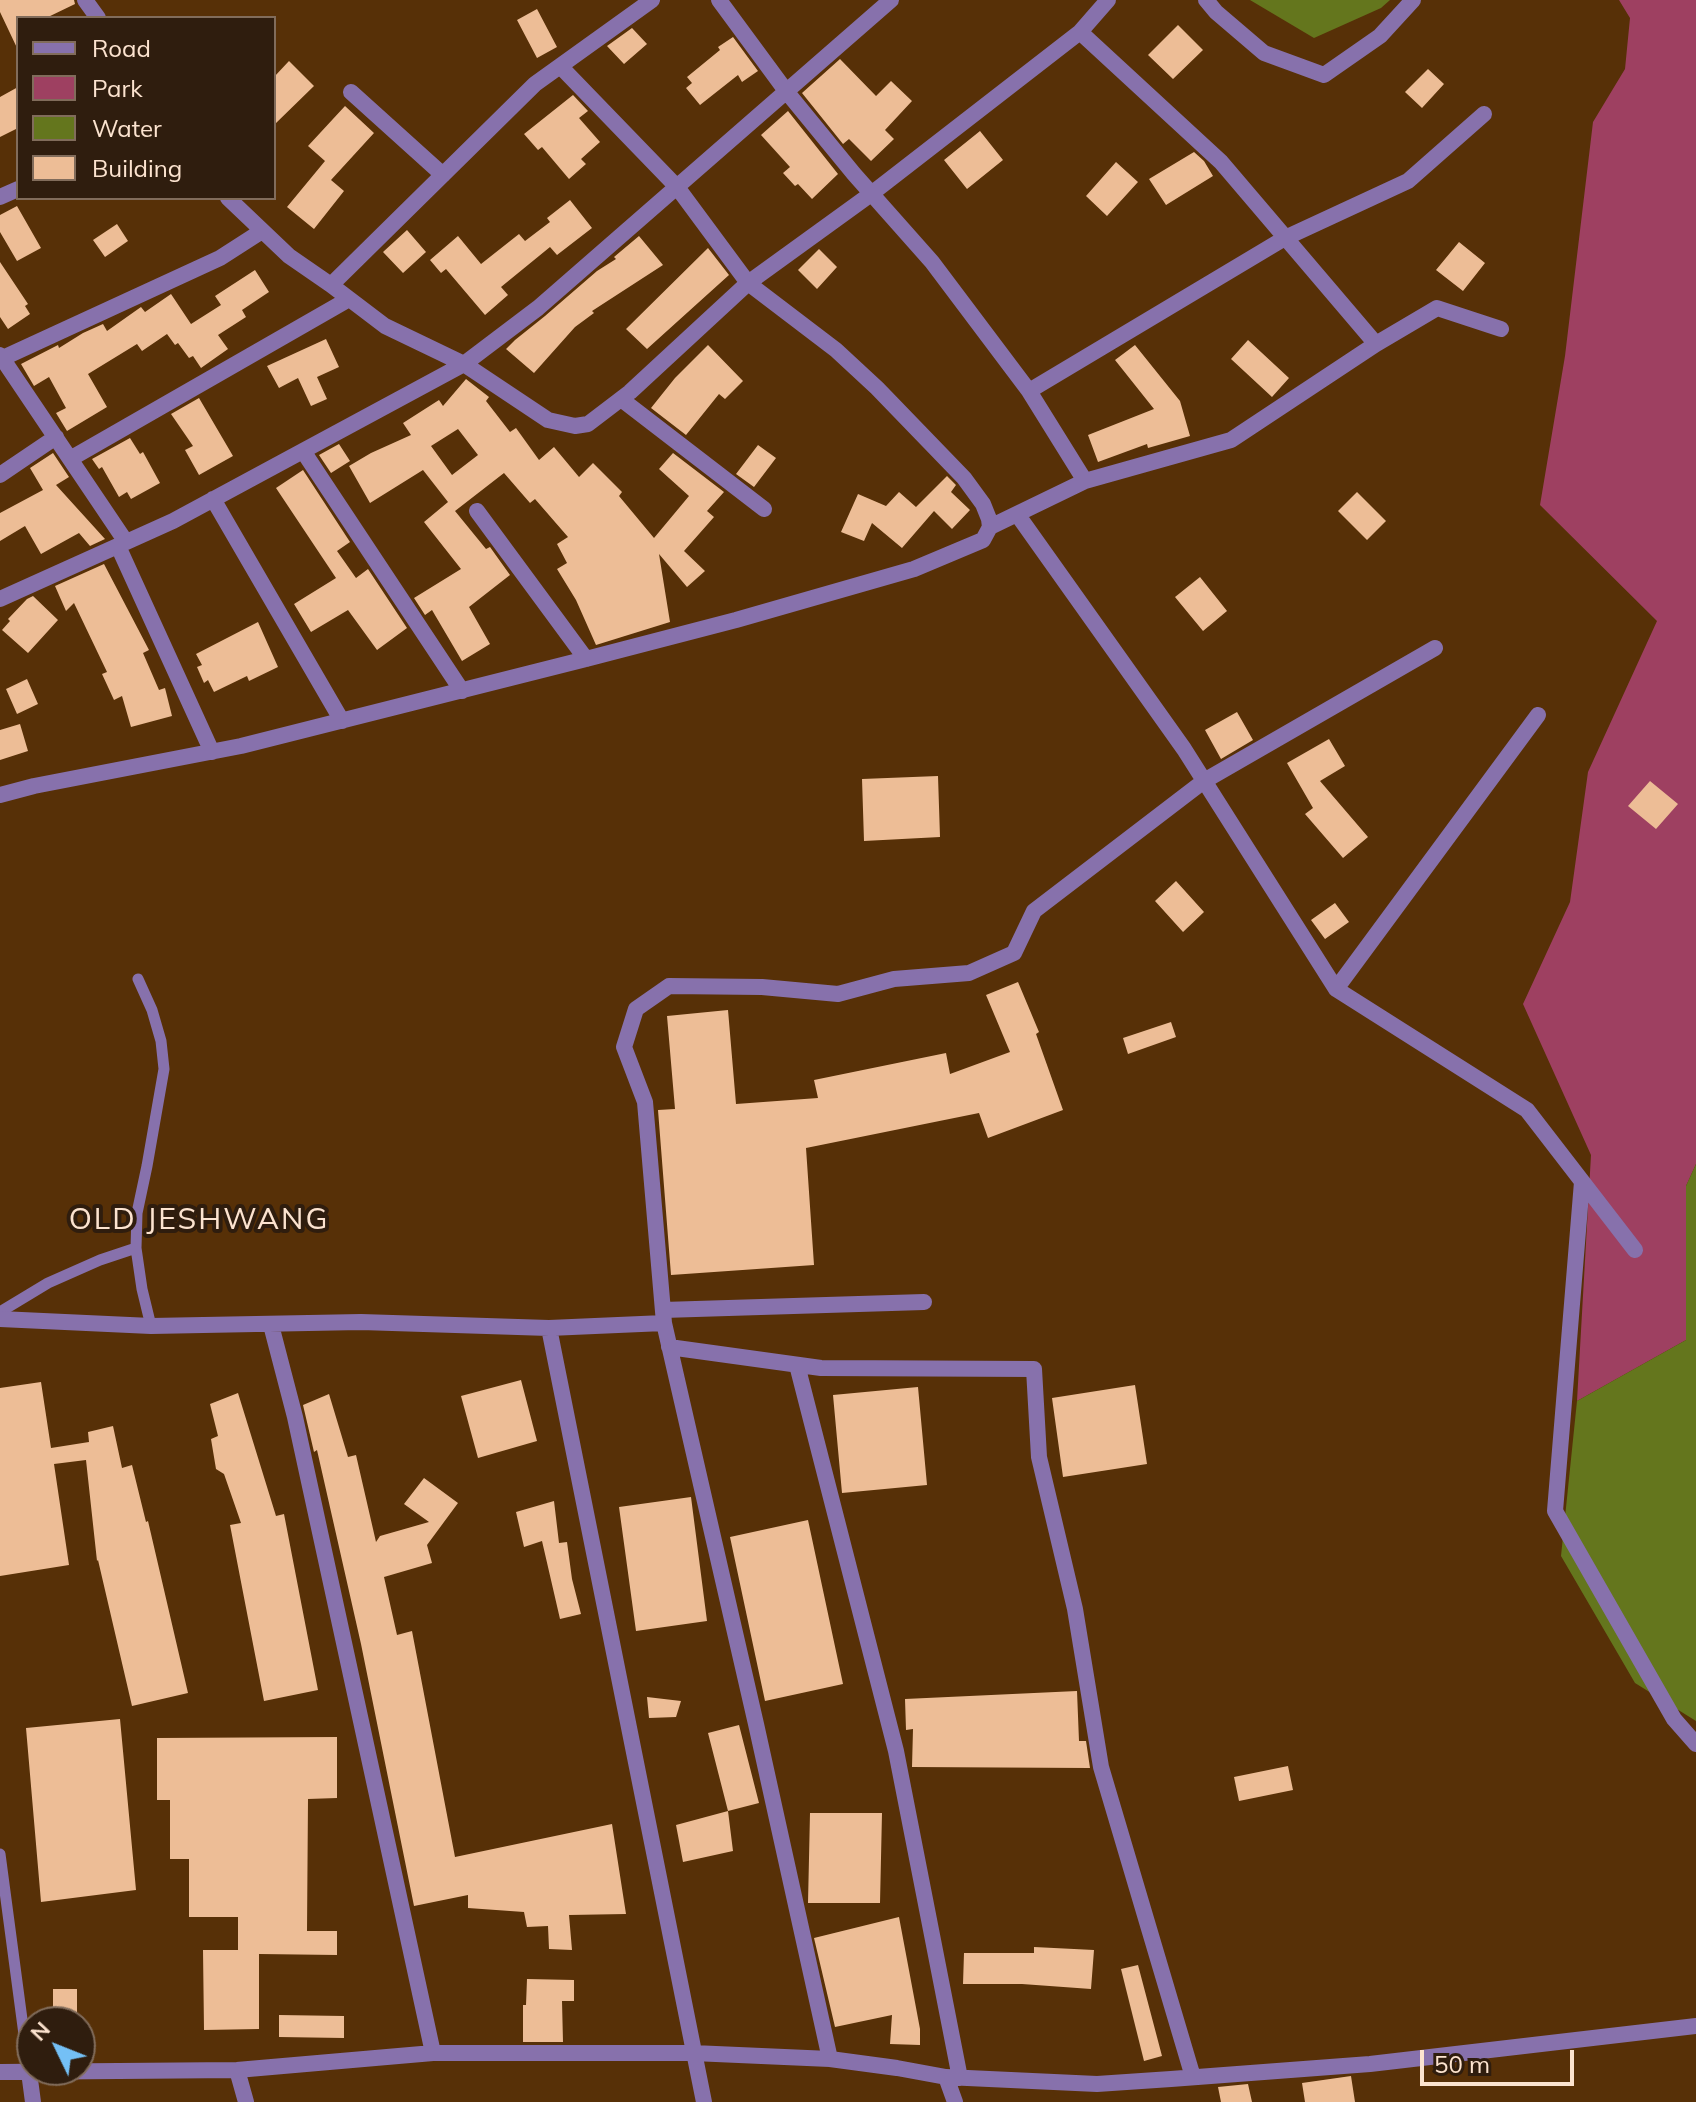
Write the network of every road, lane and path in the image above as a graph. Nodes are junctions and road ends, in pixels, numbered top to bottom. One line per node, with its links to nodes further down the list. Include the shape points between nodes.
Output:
1 (652, 0): 8 (street)
2 (719, 0): 9 (street)
3 (891, 0): 9 (street)
4 (1108, 0): 7 (street)
5 (1206, 0): 6 (street, via 1264,53 1324,75 1380,36)
6 (1413, 0)
7 (1080, 32): 14 (street); 17 (street, via 1221,162)
8 (560, 66): 12 (street); 13 (street)
9 (786, 91): 13 (street); 14 (street)
10 (351, 92): 12 (street)
11 (1484, 114): 17 (street, via 1408,181)
12 (443, 175): 19 (street)
13 (677, 187): 18 (street); 24 (street, via 538,308)
14 (871, 194): 18 (street); 25 (street, via 932,262)
15 (230, 200): 16 (street)
16 (262, 231): 19 (street); 23 (street, via 220,258)
17 (1285, 238): 22 (street); 25 (street)
18 (748, 283): 26 (street); 36 (street, via 877,388 964,478 983,504)
19 (331, 285): 20 (street)
20 (349, 299): 24 (street, via 385,326); 29 (street)
21 (1501, 329): 22 (street, via 1437,308)
22 (1376, 344): 31 (street, via 1231,440)
23 (1, 357): 27 (street)
24 (464, 364): 26 (street, via 560,423 588,424); 28 (street)
25 (1029, 391): 31 (street)
26 (621, 399): 33 (street)
27 (56, 437): 29 (street); 30 (street)
28 (303, 451): 32 (street); 41 (street)
29 (70, 459): 37 (street)
30 (0, 475)
31 (1085, 481): 35 (street)
32 (213, 499): 37 (street); 43 (street)
33 (764, 509)
34 (477, 511): 40 (street)
35 (1017, 514): 36 (street); 45 (street)
36 (990, 527): 40 (street, via 983,540 914,569)
37 (122, 544): 38 (street); 44 (street)
38 (0, 599)
39 (1435, 648): 45 (street)
40 (586, 659): 41 (street)
41 (462, 691): 43 (street)
42 (1538, 715): 48 (street)
43 (342, 721): 44 (street)
44 (212, 752): 46 (street)
45 (1204, 781): 48 (street); 54 (street, via 1034,911 1014,953 969,973 894,979 838,994 669,986 636,1009 624,1047 645,1102)
46 (0, 795)
47 (138, 979): 50 (lane, via 161,1041 164,1069 137,1213)
48 (1336, 989): 49 (street, via 1527,1110)
49 (1582, 1182): 51 (street); 61 (street, via 1555,1511 1674,1719)
50 (136, 1248): 53 (lane, via 48,1283); 57 (lane)
51 (1635, 1250)
52 (924, 1302): 54 (street)
53 (0, 1312)
54 (663, 1317): 58 (street); 59 (street)
55 (0, 1319): 57 (street)
56 (271, 1325): 57 (street); 58 (street); 65 (street)
57 (151, 1326)
58 (549, 1328): 66 (street)
59 (669, 1347): 60 (street); 67 (street)
60 (797, 1365): 70 (street, via 896,1751); 71 (street, via 1034,1369 1039,1457 1075,1609 1101,1767)
61 (1696, 1744)
62 (0, 1854): 63 (lane)
63 (20, 2006)
64 (1696, 2026): 71 (street, via 1370,2064)
65 (433, 2053): 66 (street); 68 (street)
66 (693, 2053): 67 (street); 73 (street)
67 (830, 2059): 70 (street)
68 (237, 2070): 69 (street); 72 (street)
69 (96, 2071)
70 (953, 2077): 71 (street, via 1097,2084); 74 (street)
71 (1193, 2077)
72 (246, 2102)
73 (704, 2102)
74 (955, 2102)

